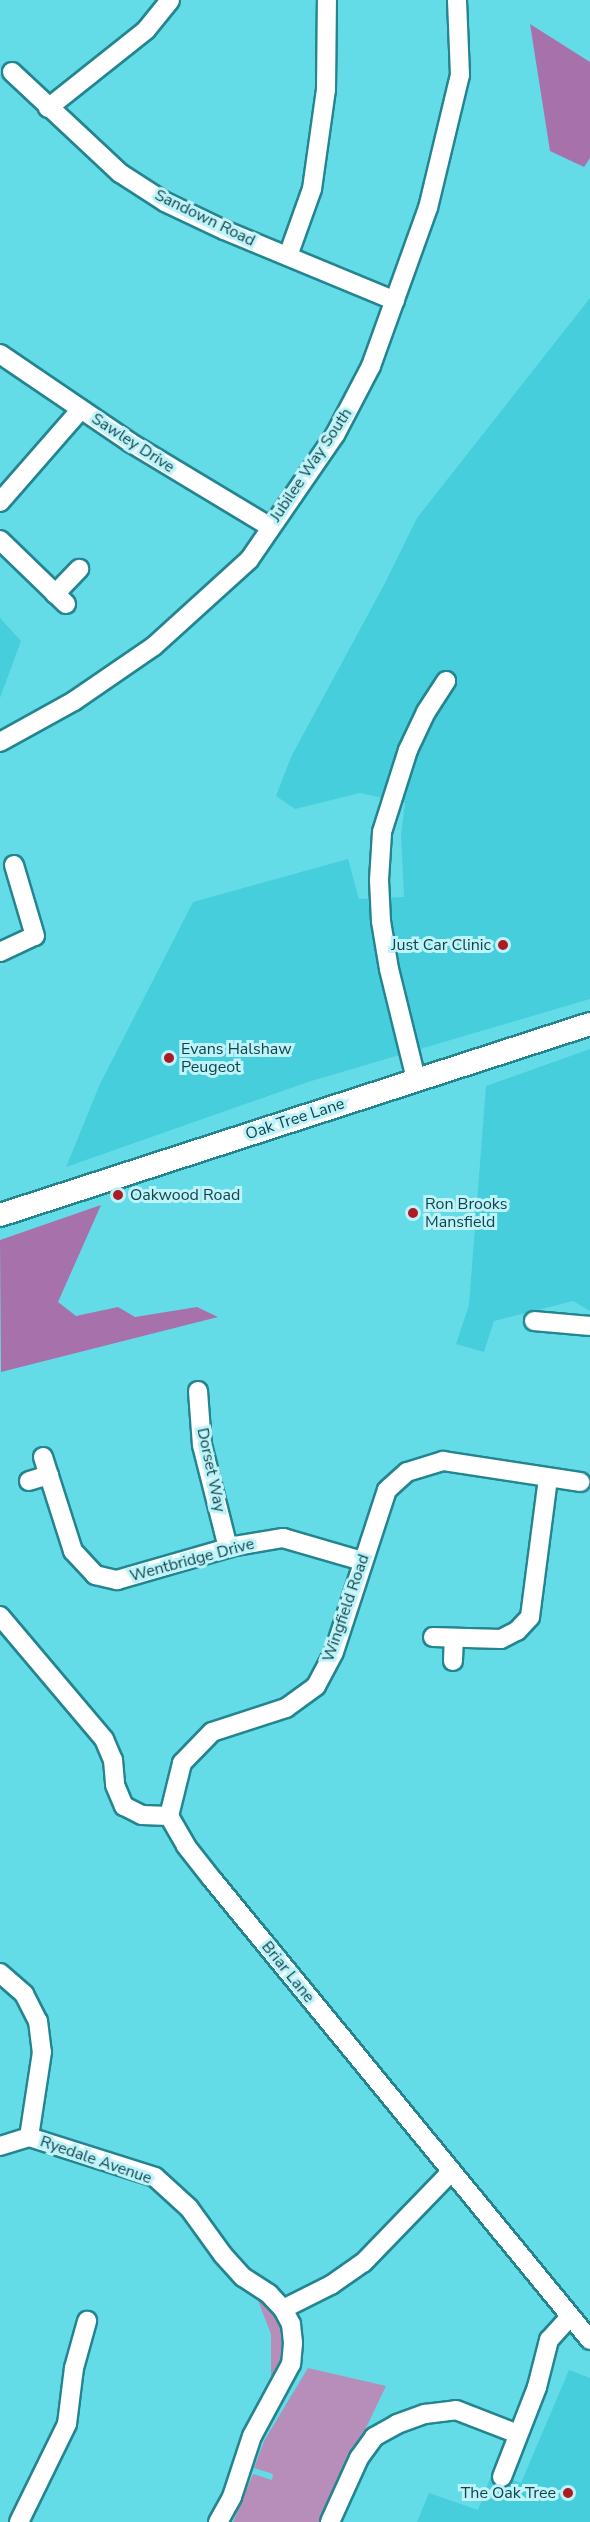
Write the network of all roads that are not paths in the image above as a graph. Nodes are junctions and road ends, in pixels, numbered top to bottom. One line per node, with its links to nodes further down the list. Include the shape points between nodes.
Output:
1 (170, 0): 5 (street, via 146,30)
2 (327, 0): 6 (street, via 326,90 312,189)
3 (457, 0): 7 (street, Jubilee Way South, via 460,75 428,208)
4 (12, 72): 5 (street, Sandown Road)
5 (48, 108): 6 (street, Sandown Road, via 120,173 165,202)
6 (288, 256): 7 (street, Sandown Road)
7 (395, 301): 11 (street, Jubilee Way South, via 371,366 339,428)
8 (0, 354): 9 (street, Sawley Drive)
9 (81, 409): 10 (street); 11 (street, Sawley Drive)
10 (0, 502)
11 (270, 527): 15 (street, Jubilee Way South, via 249,560 154,645 74,701)
12 (0, 540): 13 (street, via 60,599)
13 (79, 569)
14 (446, 681): 19 (street, via 408,750 387,811 380,860 381,921)
15 (0, 742)
16 (14, 865): 17 (street, via 35,936)
17 (0, 952)
18 (590, 1024): 19 (main road, Oak Tree Lane)
19 (416, 1079): 20 (main road, Oak Tree Lane)
20 (0, 1215)
21 (534, 1322): 22 (street)
22 (590, 1326)
23 (198, 1391): 29 (street, Dorset Way, via 202,1445)
24 (43, 1457): 25 (street, Wentbridge Drive)
25 (49, 1475): 27 (street); 29 (street, Wentbridge Drive, via 73,1551 95,1575 117,1580)
26 (548, 1478): 28 (street, Wingfield Road); 30 (street, Wingfield Road, via 443,1461 407,1472 387,1490); 33 (street, via 530,1617 518,1632 501,1639)
27 (29, 1481)
28 (580, 1482)
29 (228, 1548): 30 (street, Wentbridge Drive, via 283,1538)
30 (362, 1561): 35 (street, Wingfield Road, via 334,1652 316,1686 286,1707 212,1732 182,1763)
31 (0, 1616): 35 (street, via 104,1739 124,1806 142,1815)
32 (433, 1637): 33 (street)
33 (454, 1638): 34 (street)
34 (453, 1661)
35 (169, 1816): 39 (street, Briar Lane, via 212,1879)
36 (0, 1973): 37 (street, via 24,1994 38,2020 42,2052)
37 (29, 2137): 38 (street, Ryedale Avenue); 40 (street, Ryedale Avenue, via 155,2177 189,2208 243,2277)
38 (0, 2146)
39 (451, 2172): 40 (street, via 363,2263 332,2284); 41 (street, Briar Lane)
40 (283, 2308): 47 (street, via 291,2324 291,2364 252,2436)
41 (570, 2317): 43 (street, Briar Lane); 44 (street, via 549,2340 537,2387)
42 (87, 2321): 46 (street, via 74,2368 67,2424)
43 (590, 2340)
44 (518, 2434): 45 (street); 48 (street, via 456,2410 425,2414 397,2424 374,2437 364,2451)
45 (502, 2477)
46 (19, 2522)
47 (219, 2522)
48 (330, 2522)

